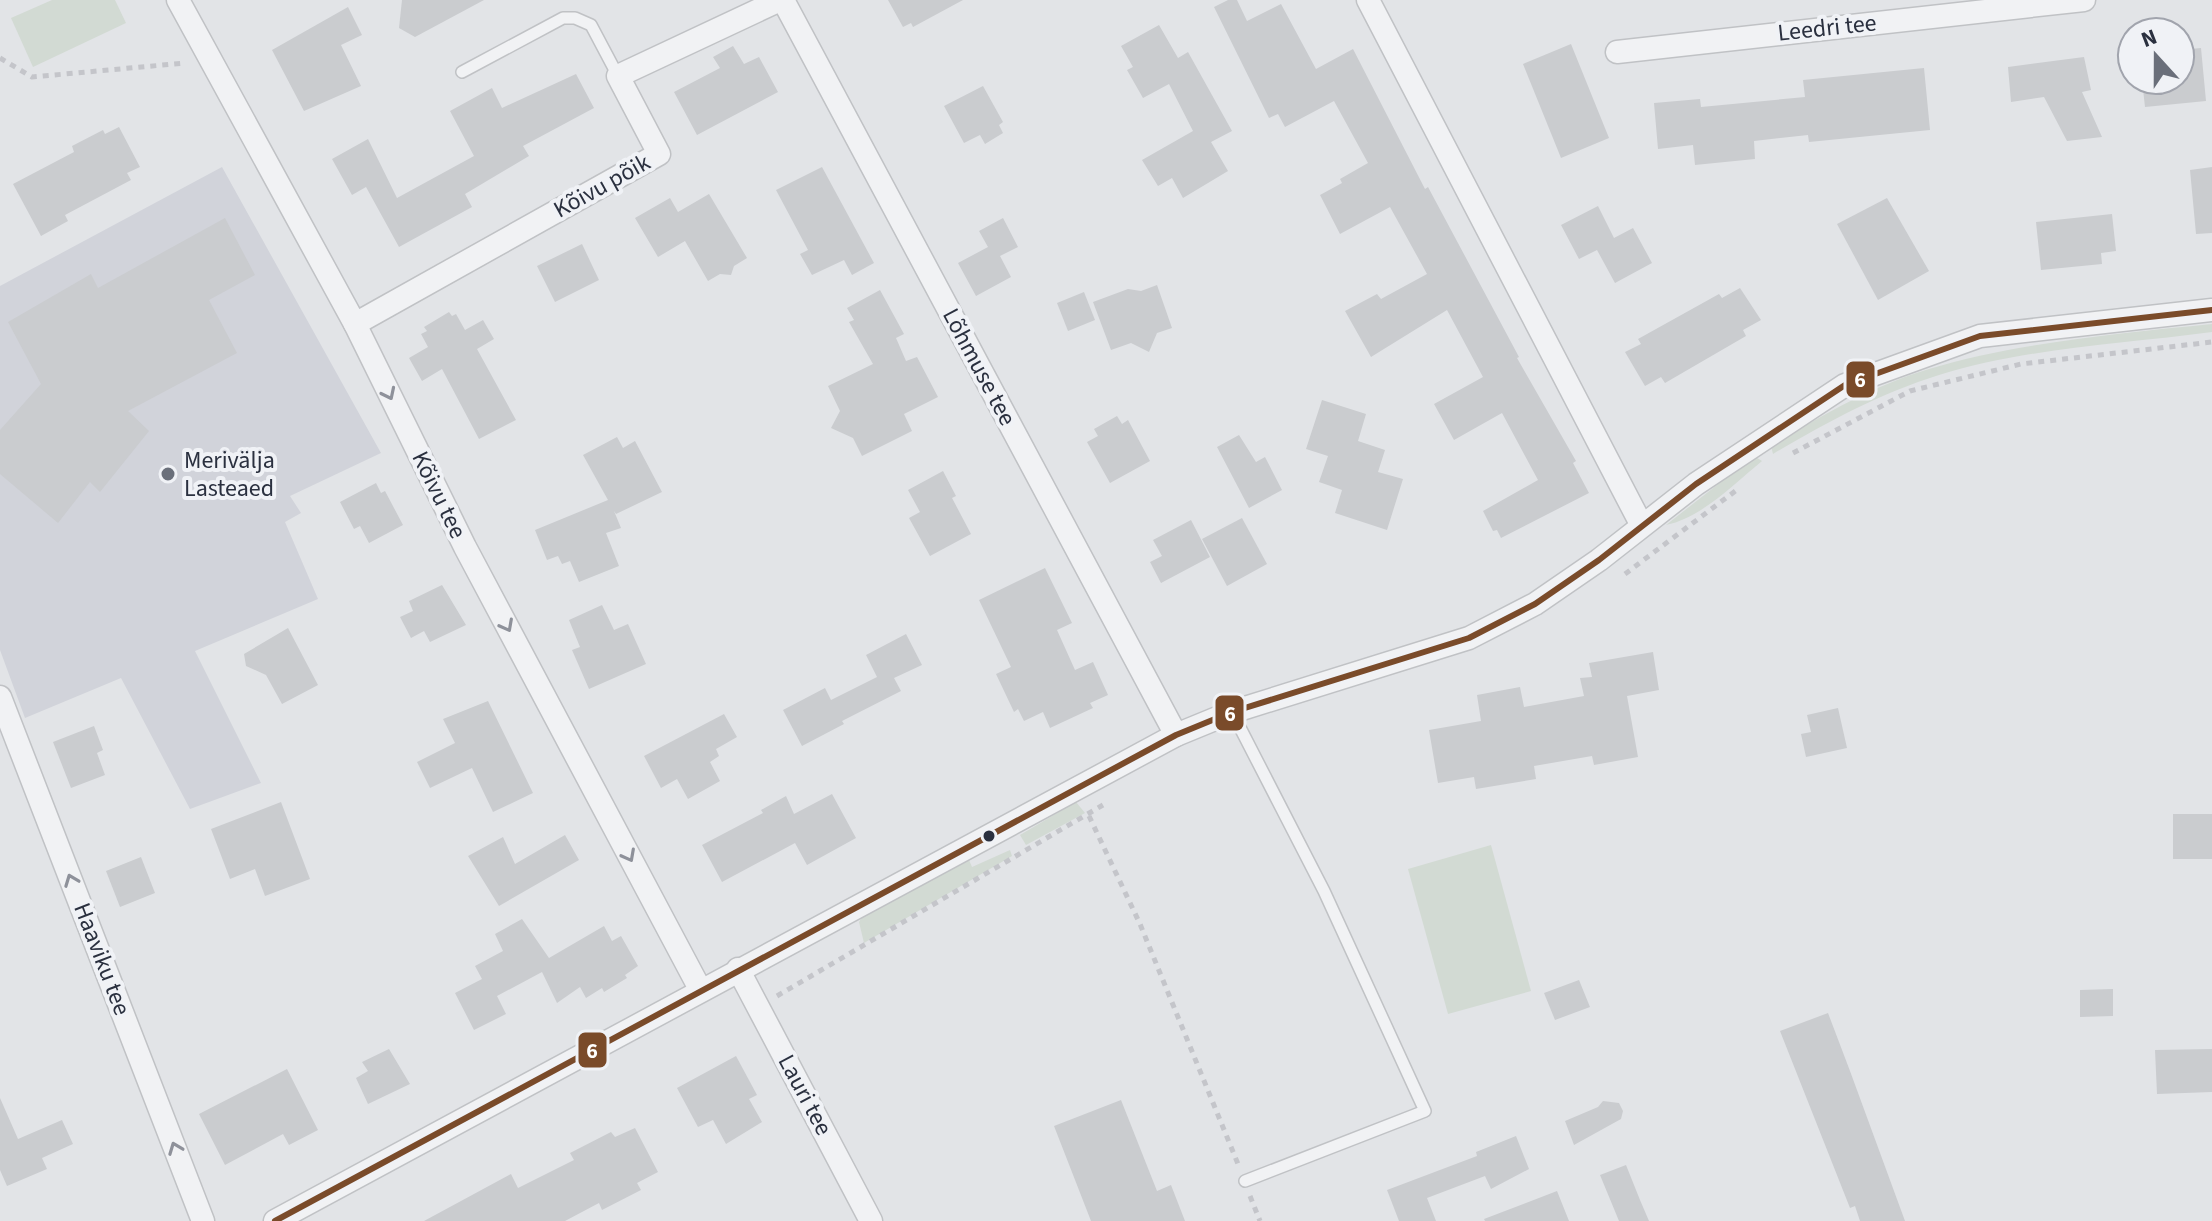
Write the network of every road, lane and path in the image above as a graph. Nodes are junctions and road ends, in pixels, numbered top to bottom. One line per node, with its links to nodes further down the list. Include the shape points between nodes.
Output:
1 (178, 0): 7 (street, Kõivu tee)
2 (781, 0): 9 (street); 15 (street, Lõhmuse tee)
3 (1368, 0): 12 (street)
4 (2084, 0): 5 (street, Leedri tee)
5 (1617, 52)
6 (0, 58): 7 (path, via 32,77)
7 (209, 61): 11 (street, Kõivu tee)
8 (462, 72): 9 (lane, via 563,18 575,18 591,25)
9 (618, 76): 11 (street, Kõivu põik, via 659,154)
10 (2212, 310): 12 (street, via 1980,336 1845,385)
11 (355, 324): 18 (street, Kõivu tee, one-way to 18, via 465,547)
12 (1641, 524): 14 (street, via 1535,604 1469,638)
13 (0, 697): 20 (street, Haaviku tee, one-way to 13)
14 (1232, 712): 15 (street); 19 (lane, via 1324,891 1425,1111)
15 (1176, 735): 17 (street)
16 (1089, 816): 19 (path, via 1140,924)
17 (738, 969): 18 (street); 22 (street, Lauri tee)
18 (700, 989): 21 (street)
19 (1245, 1181): 23 (path)
20 (203, 1221)
21 (275, 1221)
22 (871, 1221)
23 (1260, 1221)

